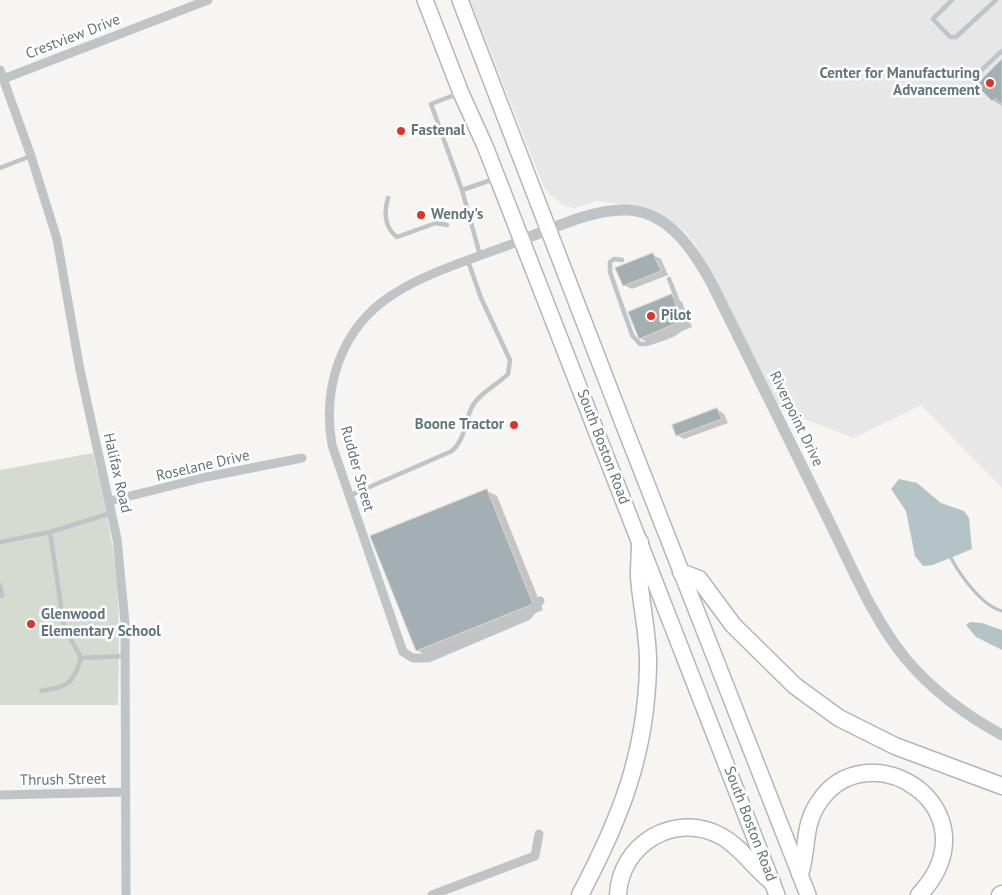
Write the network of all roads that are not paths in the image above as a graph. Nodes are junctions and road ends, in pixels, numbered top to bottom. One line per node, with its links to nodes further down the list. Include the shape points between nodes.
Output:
1 (208, 0): 9 (street, Crestview Drive)
2 (425, 0): 10 (highway, South Boston Road)
3 (460, 0): 17 (highway, South Boston Road)
4 (952, 0): 5 (lane, via 933,19 950,37 956,37)
5 (996, 0)
6 (1002, 51): 8 (lane)
7 (0, 70): 9 (street, Halifax Road)
8 (974, 78)
9 (3, 79): 11 (street, Halifax Road)
10 (461, 93): 13 (highway, South Boston Road); 14 (lane, via 430,104)
11 (31, 156): 12 (lane); 25 (street, Halifax Road, via 57,239 80,370)
12 (0, 168)
13 (498, 177): 14 (lane); 18 (highway, South Boston Road)
14 (462, 190): 19 (lane)
15 (388, 198): 16 (lane, via 385,216 397,237 436,223)
16 (447, 225)
17 (548, 230): 18 (street, Riverpoint Drive); 30 (highway, South Boston Road); 37 (street, Riverpoint Drive, via 582,216 616,209 632,210 655,217 689,246 888,635 938,692 963,712)
18 (522, 240): 19 (street, Rudder Street); 29 (highway, South Boston Road)
19 (480, 256): 21 (street, Rudder Street)
20 (622, 260): 22 (lane, via 610,262 610,272 632,335 640,344 680,332 685,324)
21 (468, 261): 24 (street, Rudder Street, via 417,281 394,294 367,316 344,348 332,382 329,414 332,445); 24 (lane, via 510,360 508,374 481,395 468,416 462,439 452,451)
22 (669, 279)
23 (302, 458): 25 (street, Roselane Drive)
24 (349, 496): 33 (street, Rudder Street, via 400,647 408,656 428,658 527,616)
25 (110, 501): 26 (street, Halifax Road)
26 (112, 512): 27 (lane); 34 (street, Halifax Road, via 122,577)
27 (50, 532): 28 (lane); 35 (lane, via 64,626)
28 (0, 542)
29 (640, 542): 43 (highway, South Boston Road); 46 (highway, via 639,577 648,667 642,733 620,813)
30 (681, 572): 38 (highway, via 699,579 733,625 795,686 840,718 895,746); 42 (highway, South Boston Road)
31 (0, 585): 32 (lane)
32 (2, 596)
33 (540, 601)
34 (126, 656): 35 (lane); 39 (street, Halifax Road)
35 (81, 658): 36 (lane, via 76,676 65,686)
36 (41, 691)
37 (1002, 735)
38 (1002, 786)
39 (126, 792): 40 (street, Thrush Street); 44 (street, Halifax Road)
40 (0, 795)
41 (539, 834): 45 (street, via 535,856)
42 (800, 874): 48 (highway, South Boston Road); 49 (highway, via 805,858 806,830 825,794 854,776 867,773 890,775 914,785 924,794 937,811 944,829 945,849 941,863)
43 (775, 889): 47 (highway, via 721,836 698,828 674,828 652,837 633,854 622,874)
44 (126, 895)
45 (432, 895)
46 (580, 895)
47 (618, 895)
48 (808, 895)
49 (919, 895)

